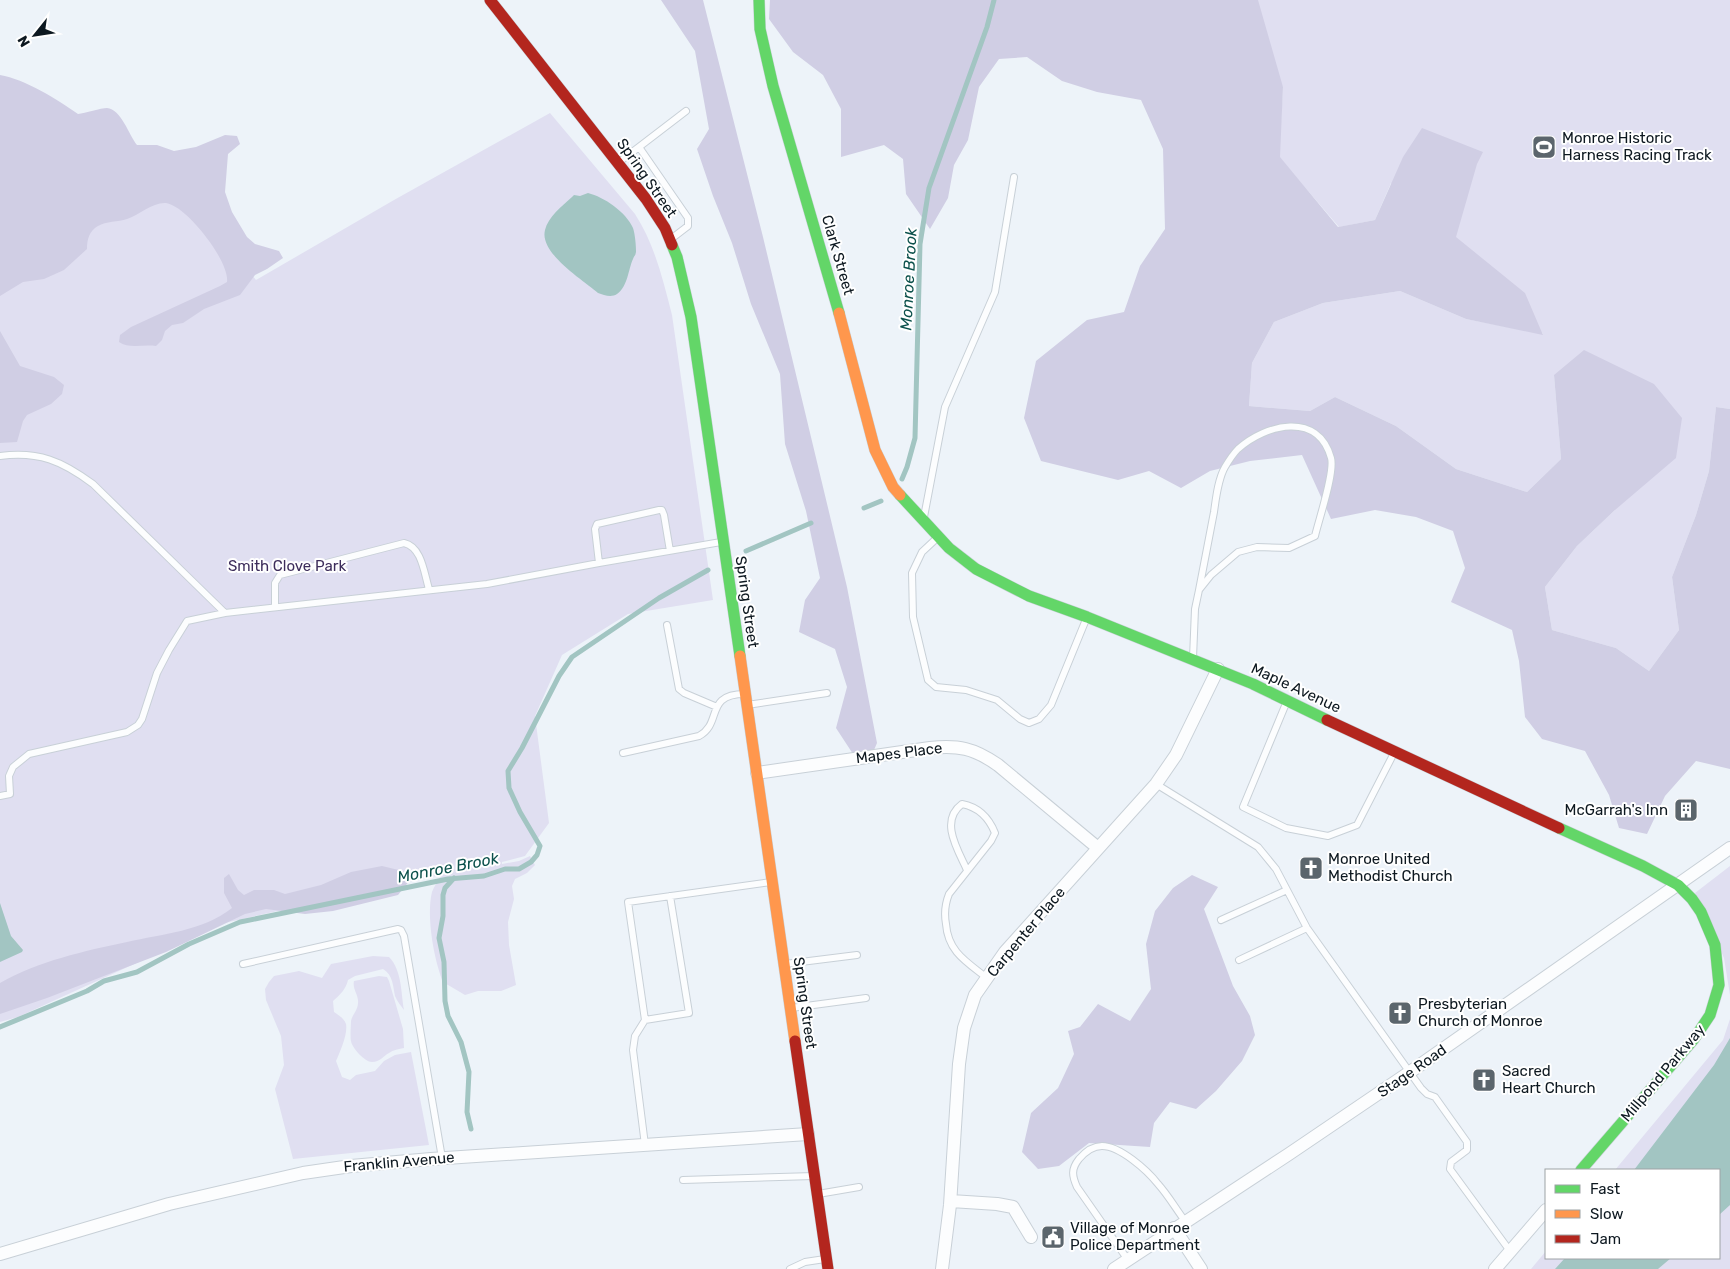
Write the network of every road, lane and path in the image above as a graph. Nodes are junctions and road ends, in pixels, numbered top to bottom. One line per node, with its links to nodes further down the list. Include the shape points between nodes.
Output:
1 (490, 0): 5 (street, Spring Street)
2 (759, 0): 9 (street, Clark Street, via 760,29 773,86 834,296 874,450 893,486)
3 (686, 110): 4 (lane)
4 (639, 147): 5 (lane); 7 (lane, via 688,218 688,226)
5 (619, 162): 7 (street, Spring Street)
6 (1014, 177): 10 (lane, via 995,292 945,407)
7 (670, 240): 12 (street, Spring Street, via 691,317)
8 (0, 456): 18 (lane, via 42,457 74,470 93,484)
9 (911, 508): 10 (street, Maple Avenue)
10 (923, 521): 11 (street, Maple Avenue)
11 (938, 537): 19 (street, Maple Avenue, via 976,569 1028,596); 19 (lane, via 922,552 912,573 913,617 928,680 936,687 966,690 998,700 1020,719 1029,722 1039,718 1051,705)
12 (723, 542): 13 (lane); 24 (street, Spring Street)
13 (670, 551): 14 (lane); 14 (lane, via 664,515 659,510 597,524 594,529)
14 (600, 563): 15 (lane, via 487,584)
15 (429, 589): 17 (lane); 17 (lane, via 415,549 404,543 280,575 275,583)
16 (1199, 590): 16 (lane, via 1210,575 1238,552 1257,547 1289,548 1315,536 1332,459 1324,442 1313,432 1299,426 1285,426 1261,434 1238,450 1224,469); 21 (lane)
17 (275, 607): 18 (lane)
18 (225, 613): 31 (lane, via 187,621 157,673 138,725 127,732 29,754 13,767 9,776 10,794)
19 (1087, 617): 21 (street, Maple Avenue)
20 (667, 625): 26 (lane, via 679,689)
21 (1193, 659): 22 (street, Maple Avenue)
22 (1218, 670): 25 (street, Maple Avenue); 30 (street, Carpenter Place, via 1176,755)
23 (827, 693): 24 (lane)
24 (746, 700): 26 (lane, via 734,694); 29 (street, Spring Street)
25 (1288, 700): 27 (street, Maple Avenue); 27 (lane, via 1243,807 1286,828 1328,836 1357,825)
26 (717, 707): 28 (lane, via 708,729 699,736)
27 (1394, 752): 36 (street, Maple Avenue)
28 (624, 753)
29 (757, 773): 32 (street, Mapes Place, via 930,748 966,748 998,765); 35 (street, Spring Street)
30 (1156, 784): 32 (street, Carpenter Place); 37 (lane, via 1258,847 1276,869)
31 (0, 796)
32 (1098, 848): 45 (street, Carpenter Place, via 1005,952)
33 (1730, 848): 36 (street, Stage Road)
34 (968, 870): 34 (lane, via 995,833 984,814 962,804 951,817 952,830); 45 (lane, via 945,902 946,929 955,951)
35 (772, 882): 38 (lane); 44 (street, Spring Street)
36 (1678, 885): 49 (street, Stage Road); 53 (street, Millpond Parkway, via 1701,912 1715,945 1719,985 1710,1016 1694,1039)
37 (1287, 890): 39 (lane); 40 (lane)
38 (670, 896): 48 (lane, via 628,902); 48 (lane, via 689,1013)
39 (1220, 920)
40 (1307, 928): 42 (lane); 49 (lane)
41 (856, 955): 44 (lane)
42 (1239, 960)
43 (243, 964): 52 (lane, via 401,930)
44 (784, 964): 47 (street, Spring Street)
45 (987, 978): 58 (street, Carpenter Place, via 975,995 964,1028)
46 (866, 998): 47 (lane)
47 (790, 1008): 50 (street, Spring Street)
48 (645, 1020): 51 (lane, via 635,1036 634,1050)
49 (1410, 1072): 60 (street, Stage Road); 62 (lane, via 1427,1094 1435,1097 1467,1142 1467,1150 1450,1162 1450,1169)
50 (808, 1134): 51 (street, Franklin Avenue); 54 (street, Spring Street)
51 (645, 1145): 52 (street, Franklin Avenue)
52 (442, 1158): 63 (street, Franklin Avenue, via 296,1174 169,1204)
53 (1581, 1169)
54 (814, 1176): 55 (lane); 57 (street, Spring Street)
55 (683, 1180)
56 (859, 1187): 57 (lane)
57 (817, 1194): 65 (street, Spring Street)
58 (951, 1200): 61 (street, via 1013,1207); 67 (street, Carpenter Place)
59 (1545, 1211): 62 (street)
60 (1180, 1225): 64 (street, Stage Road); 64 (lane, via 1158,1183 1140,1166 1116,1150 1102,1146 1092,1148 1078,1160 1072,1177); 69 (street)
61 (1032, 1237)
62 (1510, 1251): 70 (street)
63 (0, 1254)
64 (1128, 1260): 68 (street, Stage Road)
65 (828, 1264): 66 (lane, via 805,1262)
66 (790, 1269)
67 (942, 1269)
68 (1114, 1269)
69 (1201, 1269)
70 (1496, 1269)

